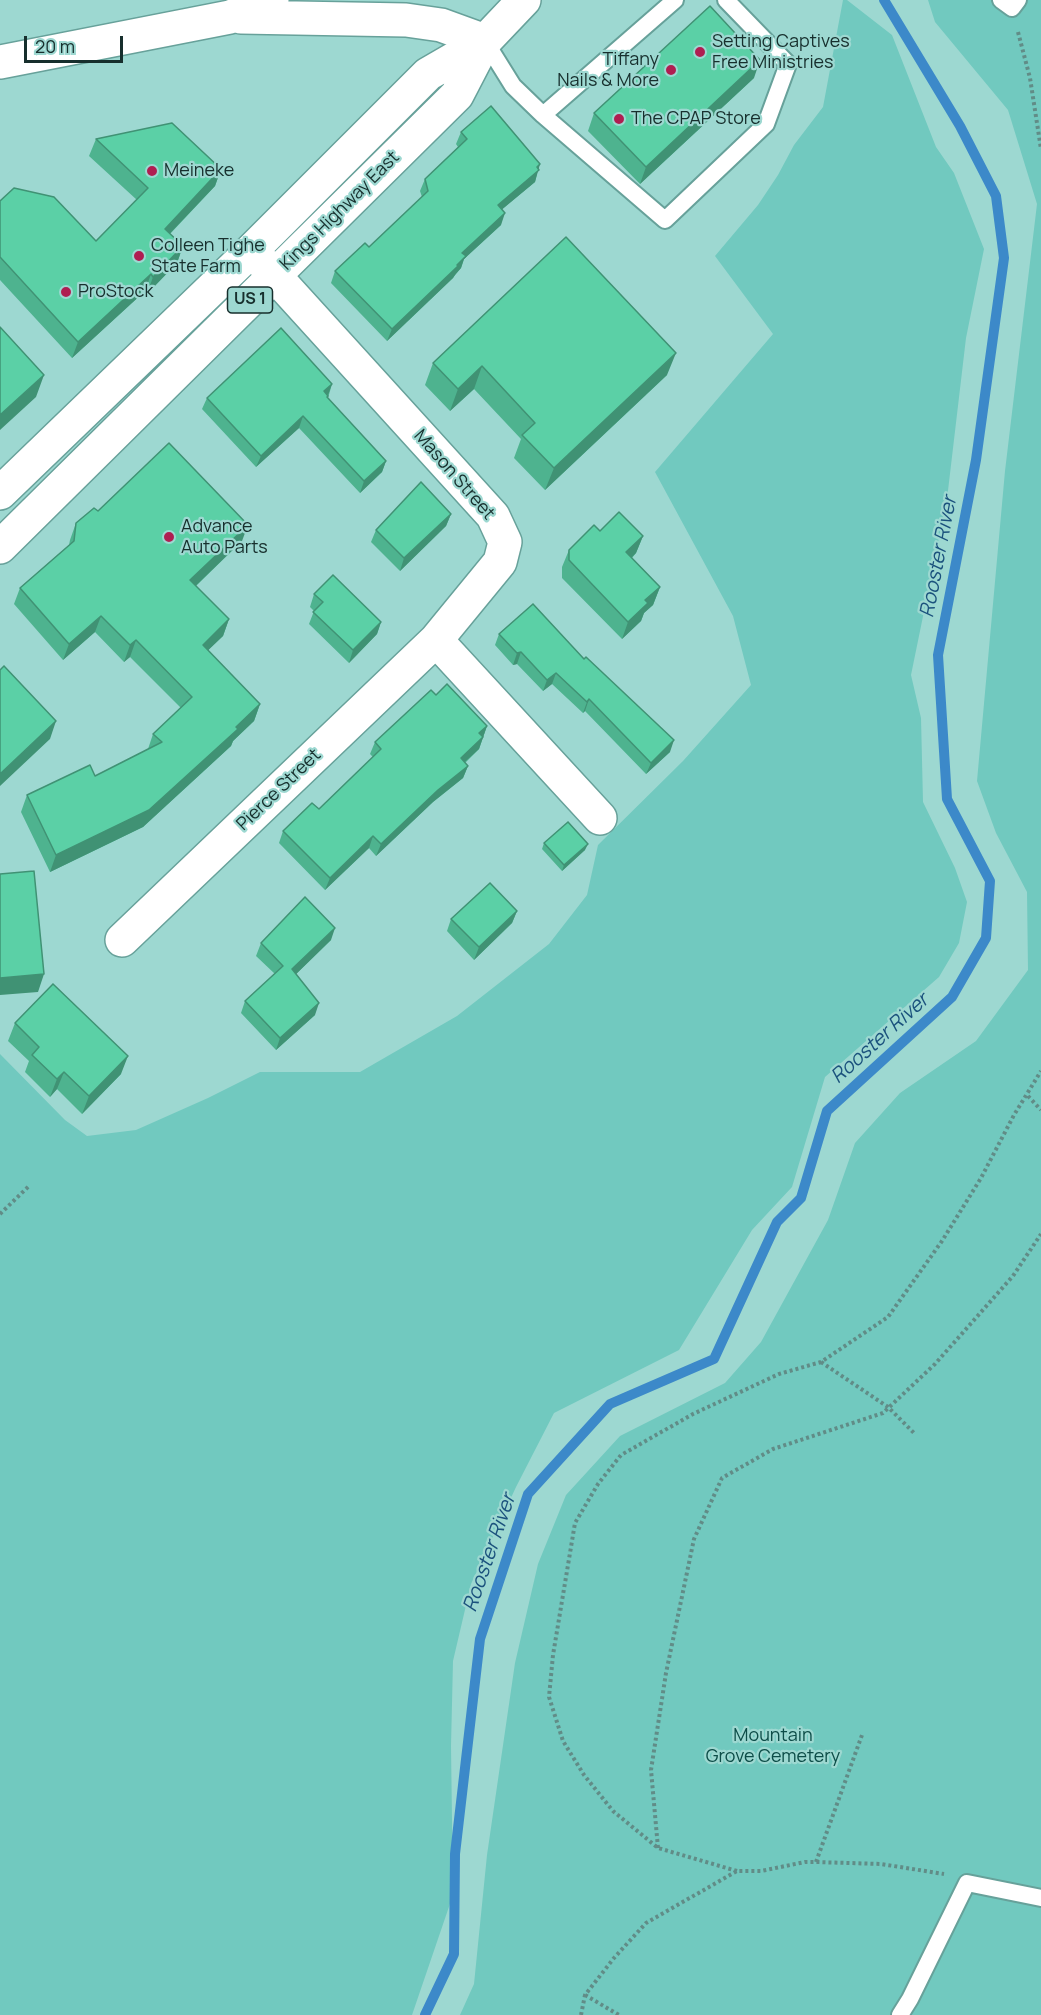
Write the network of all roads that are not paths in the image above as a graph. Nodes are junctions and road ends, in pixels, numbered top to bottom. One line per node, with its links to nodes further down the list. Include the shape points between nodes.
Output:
1 (272, 0): 6 (main road)
2 (524, 0): 7 (main road, Kings Highway East / US 1)
3 (675, 0): 9 (lane)
4 (726, 0): 9 (lane, via 788,64 766,123 665,220)
5 (406, 10): 6 (main road); 7 (main road)
6 (230, 17): 8 (main road)
7 (485, 41): 9 (lane, via 513,86); 10 (main road, Kings Highway East / US 1, via 428,74); 11 (main road, Kings Highway East / US 1, via 457,95)
8 (0, 62)
9 (543, 115)
10 (252, 250): 11 (main road, Mason Street); 12 (main road, Kings Highway East / US 1)
11 (275, 276): 13 (main road, Kings Highway East / US 1); 14 (main road, Mason Street, via 493,516 501,534 504,542 500,562)
12 (0, 493)
13 (0, 547)
14 (436, 640): 15 (main road); 16 (main road, Pierce Street)
15 (600, 818)
16 (122, 940)
17 (1041, 1898): 18 (lane, via 967,1882)
18 (900, 2015)

